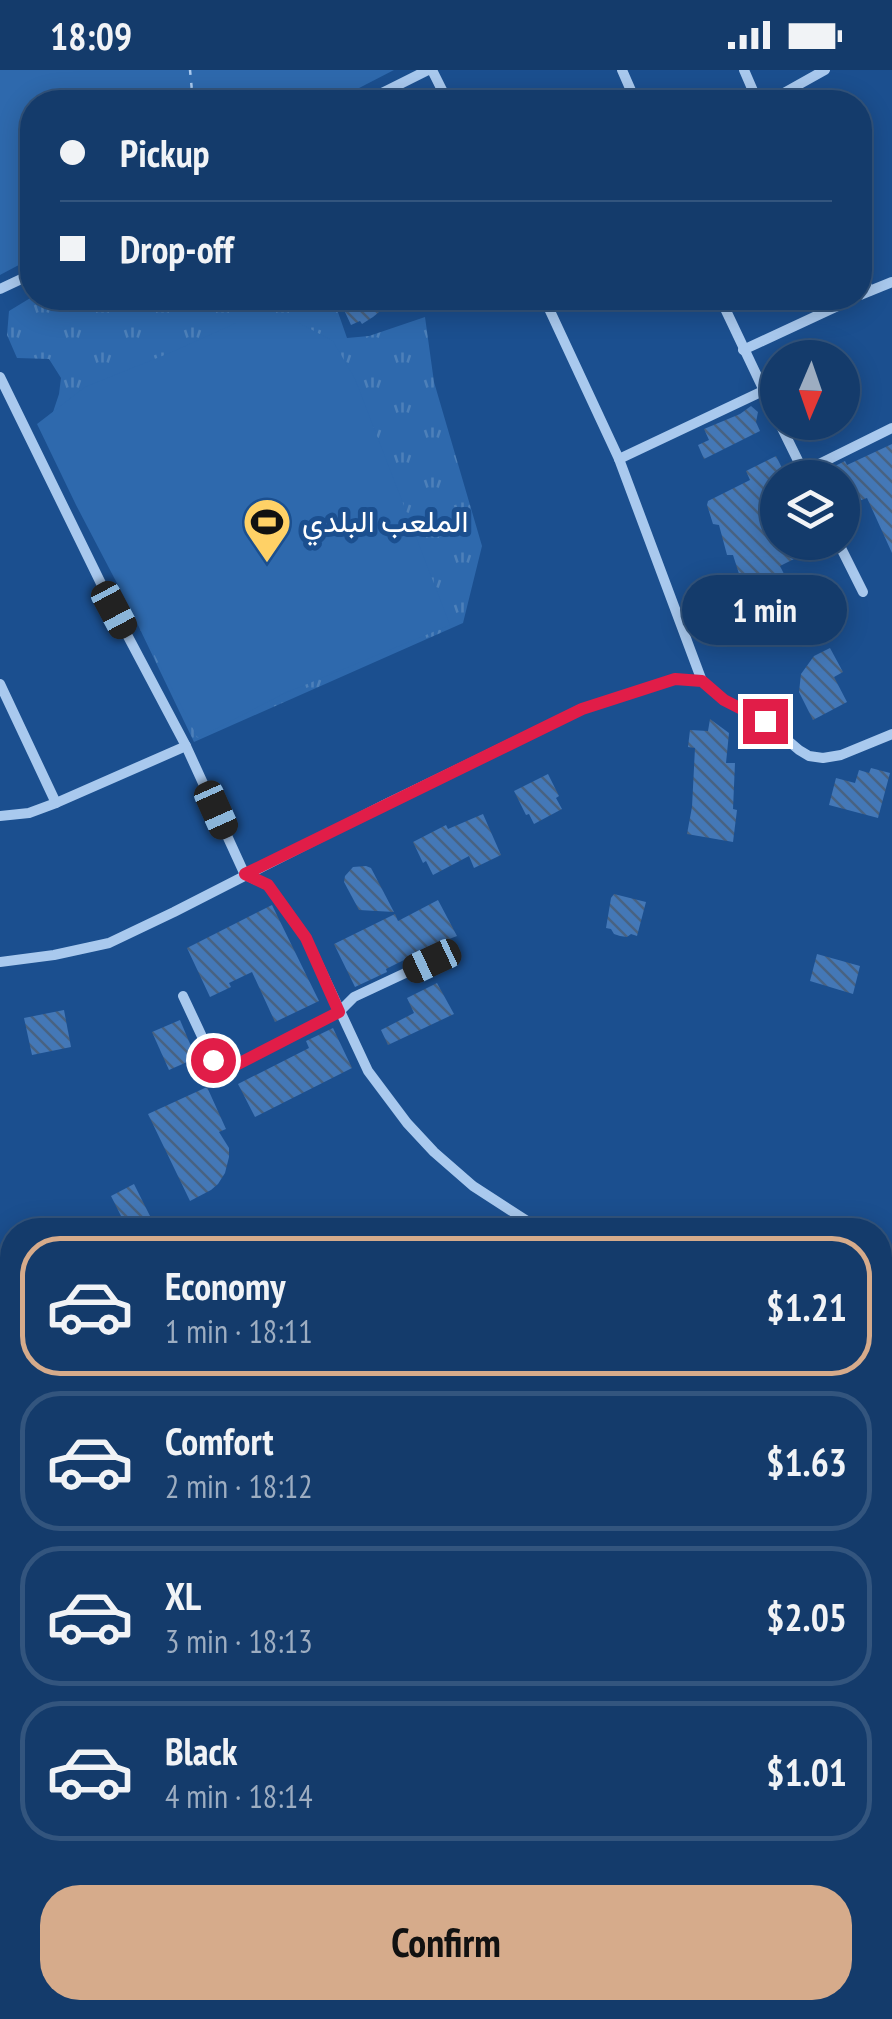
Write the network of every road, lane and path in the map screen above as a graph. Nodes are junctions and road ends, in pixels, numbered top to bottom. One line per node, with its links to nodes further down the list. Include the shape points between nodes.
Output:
1 (430, 70): 3 (street)
2 (825, 70): 4 (street)
3 (389, 90)
4 (796, 90)
5 (550, 310): 13 (street)
6 (725, 310): 8 (street)
7 (830, 310): 8 (street)
8 (743, 350): 10 (street)
9 (0, 377): 20 (street)
10 (760, 386)
11 (760, 393): 13 (street)
12 (892, 428): 14 (street)
13 (619, 459): 17 (street)
14 (833, 460)
15 (847, 560): 16 (street)
16 (863, 592)
17 (702, 681): 19 (street, via 810,756 840,754); 23 (street, via 675,679 582,709)
18 (0, 684): 21 (street)
19 (892, 734)
20 (186, 746): 21 (street); 23 (street)
21 (56, 804): 22 (street)
22 (0, 816)
23 (245, 874): 25 (street, via 109,942); 27 (street, via 268,885 306,938)
24 (432, 961): 27 (street, via 354,997)
25 (0, 962)
26 (183, 996): 27 (street, via 222,1066)
27 (339, 1012): 28 (street, via 368,1071 407,1123 473,1186)
28 (522, 1218)

